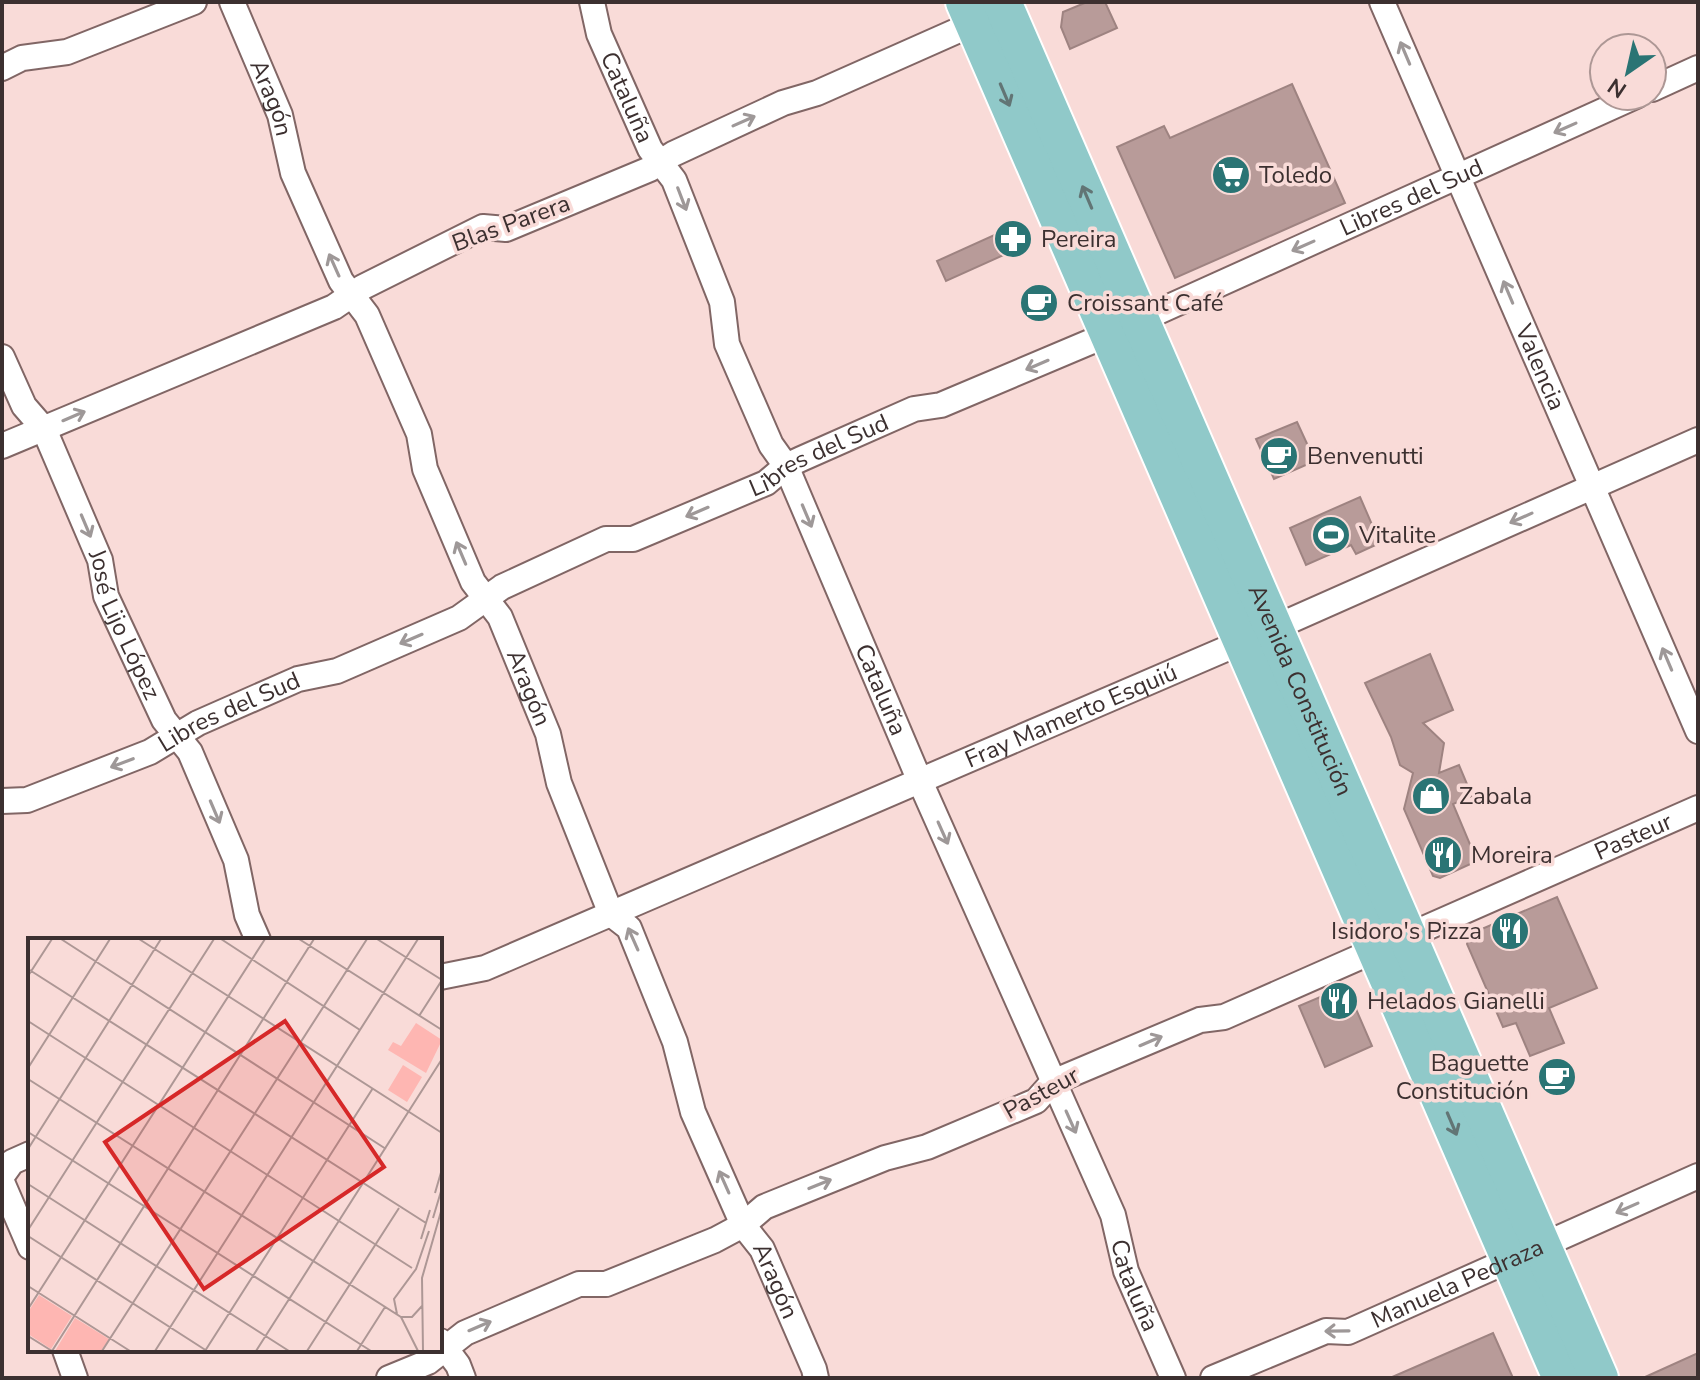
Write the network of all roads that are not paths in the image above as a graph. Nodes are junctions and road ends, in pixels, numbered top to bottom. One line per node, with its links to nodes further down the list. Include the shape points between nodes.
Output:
1 (194, 2): 6 (street, via 67,52 22,58)
2 (232, 2): 12 (street, Aragón, one-way to 2, via 293,173 280,115)
3 (592, 2): 10 (street, Cataluña, via 599,34)
4 (1382, 2): 11 (street, Valencia, one-way to 4)
5 (994, 8): 10 (street, Blas Parera, one-way to 5); 13 (main road, Avenida Constitución)
6 (2, 68)
7 (1698, 68): 8 (street)
8 (1668, 82)
9 (1601, 112): 11 (street, Libres del Sud, one-way to 11)
10 (660, 162): 12 (street, Blas Parera, via 506,229 483,227); 18 (street, Cataluña, one-way to 18, via 674,180 722,302 727,344 771,445)
11 (1458, 177): 13 (street, Libres del Sud, one-way to 13); 19 (street, Valencia, one-way to 11)
12 (352, 295): 15 (street, Blas Parera, one-way to 12); 20 (street, Aragón, one-way to 12, via 473,582 425,469 408,407 367,315)
13 (1124, 327): 18 (street, Libres del Sud, one-way to 18, via 941,405 914,409); 21 (main road, Avenida Constitución)
14 (2, 357): 15 (street, José Lijo López, via 24,406)
15 (44, 429): 17 (street, Blas Parera); 23 (street, José Lijo López, one-way to 23, via 100,560 106,596 164,720)
16 (1698, 440): 19 (street, Fray Mamerto Esquiú)
17 (2, 446)
18 (786, 466): 20 (street, Libres del Sud, one-way to 20, via 766,483 633,539 606,539); 24 (street, Cataluña, one-way to 24)
19 (1592, 486): 21 (street, Fray Mamerto Esquiú, one-way to 21); 22 (street, Valencia, one-way to 19)
20 (486, 598): 23 (street, Libres del Sud, one-way to 23, via 459,618 337,671 298,679); 27 (street, Aragón, via 500,617 548,734 559,783)
21 (1258, 635): 24 (street, Fray Mamerto Esquiú); 29 (main road, Avenida Constitución)
22 (1698, 731)
23 (178, 736): 25 (street, Libres del Sud, one-way to 25, via 27,800); 28 (street, José Lijo López, one-way to 28, via 190,752 236,860)
24 (919, 779): 27 (street, Fray Mamerto Esquiú); 31 (street, Cataluña, one-way to 31)
25 (2, 801)
26 (1698, 808): 29 (street, Pasteur)
27 (611, 914): 30 (street, Fray Mamerto Esquiú, via 485,968); 35 (street, Aragón, one-way to 27, via 693,1112 675,1042 629,928)
28 (257, 938)
29 (1392, 943): 31 (street, Pasteur, one-way to 29, via 1200,1020 1224,1017); 37 (main road, Avenida Constitución)
30 (442, 977)
31 (1053, 1082): 35 (street, Pasteur, one-way to 31, via 764,1207 1036,1101); 45 (street, Cataluña, one-way to 45, via 1113,1215 1126,1271)
32 (28, 1155): 34 (street, via 12,1162)
33 (1698, 1176): 37 (street, Manuela Pedraza, one-way to 37)
34 (2, 1179): 36 (street)
35 (743, 1225): 38 (street, Pasteur, one-way to 35, via 579,1284 606,1284); 44 (street, Aragón, via 762,1249)
36 (28, 1242)
37 (1526, 1253): 46 (street, Manuela Pedraza, one-way to 46, via 1348,1332 1326,1331); 47 (main road, Avenida Constitución); 48 (main road, Avenida Constitución)
38 (443, 1344): 43 (street)
39 (66, 1352): 41 (street)
40 (436, 1352): 42 (street, Pasteur, via 428,1362)
41 (75, 1378)
42 (389, 1378)
43 (463, 1378)
44 (816, 1378)
45 (1173, 1378)
46 (1213, 1378)
47 (1562, 1378)
48 (1599, 1378)

